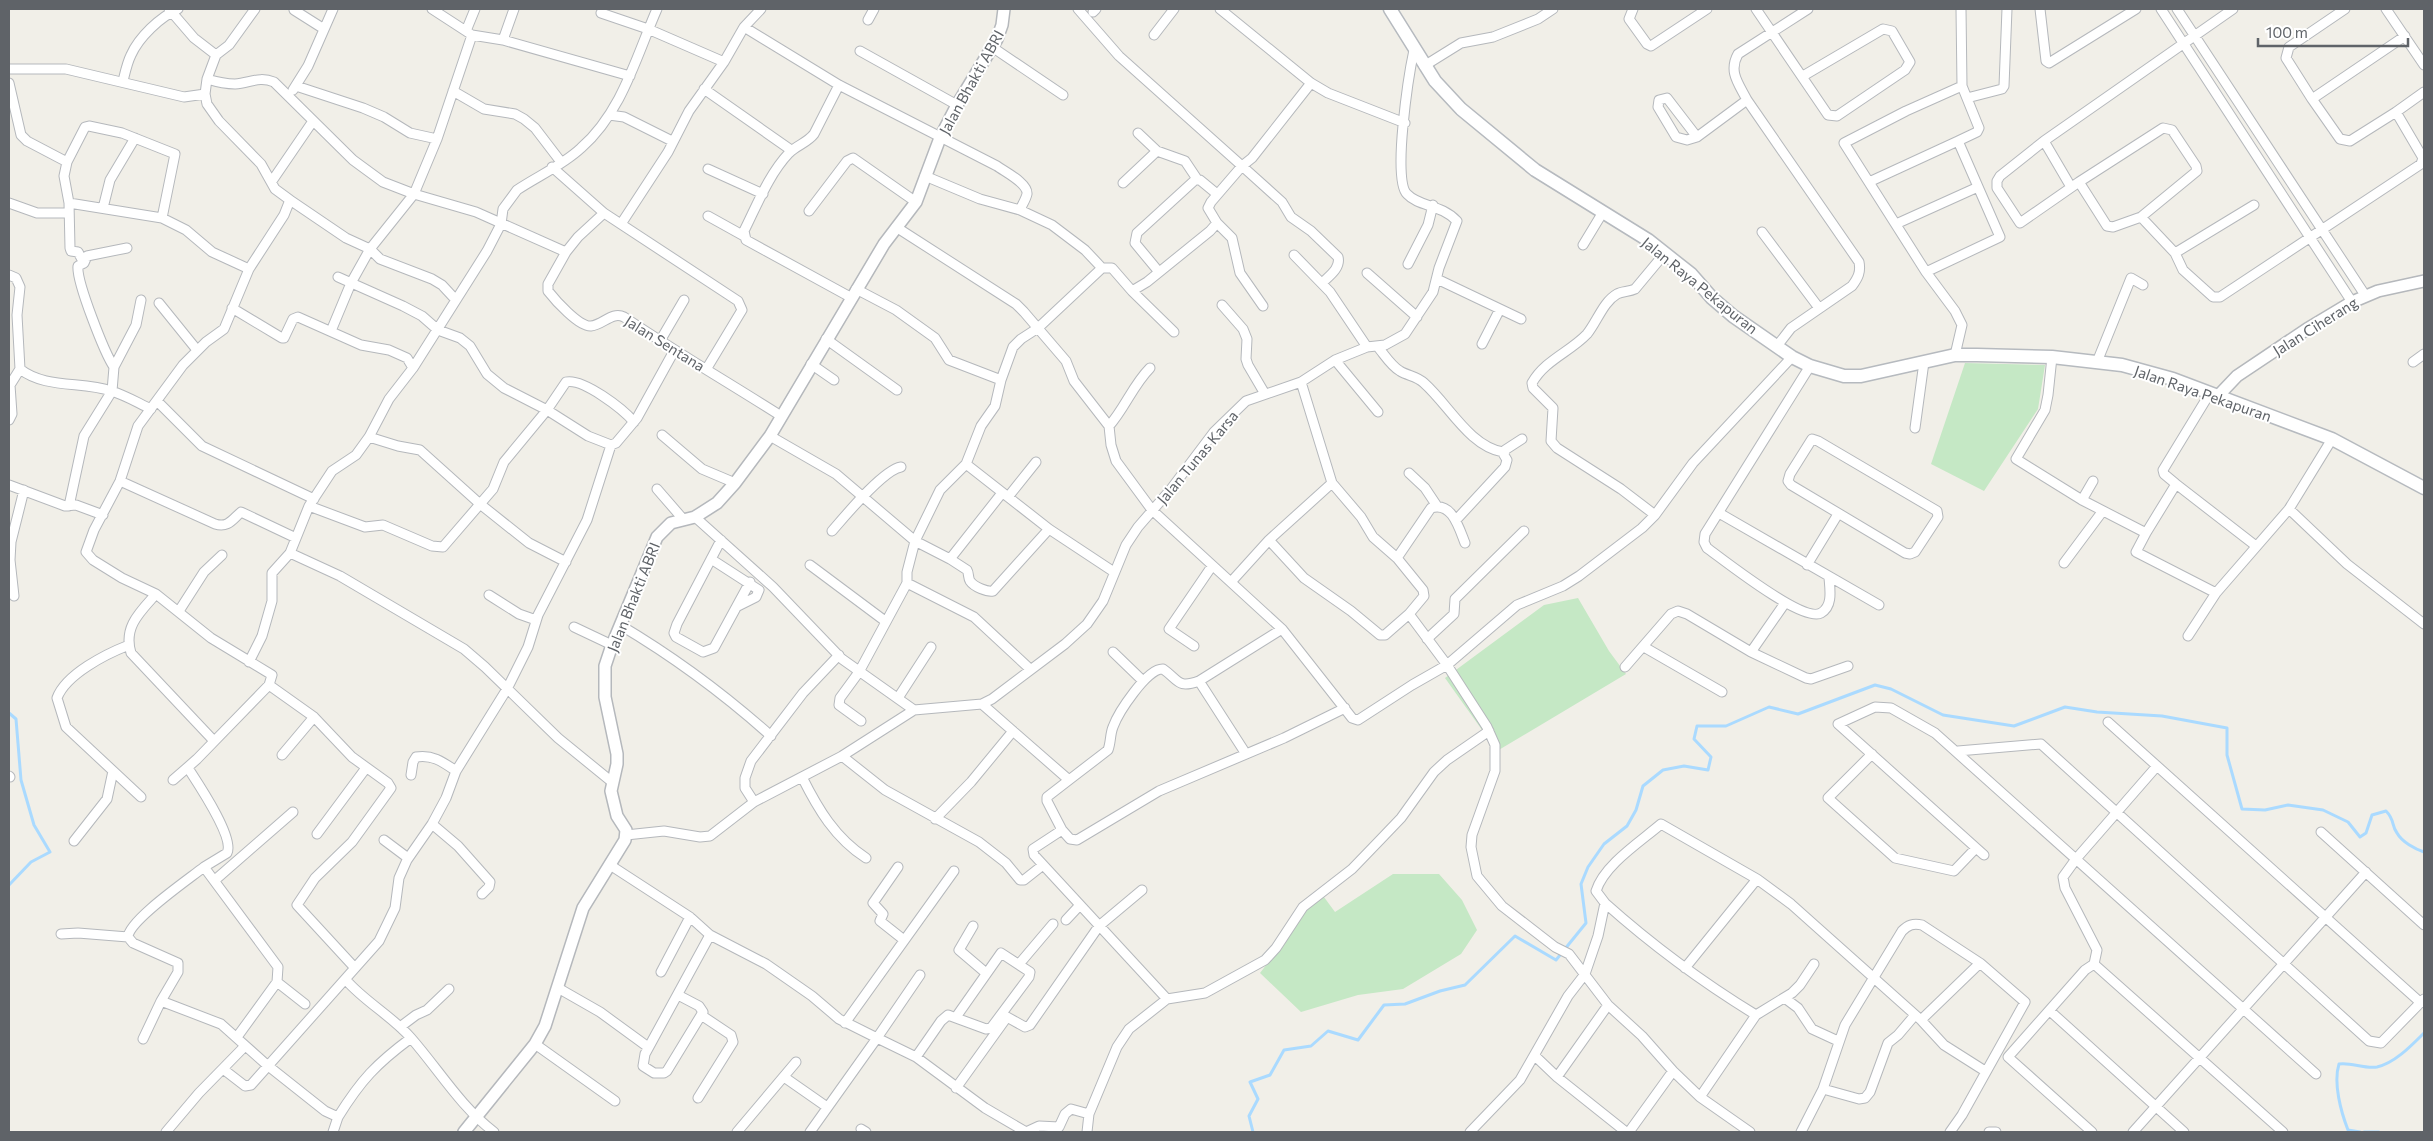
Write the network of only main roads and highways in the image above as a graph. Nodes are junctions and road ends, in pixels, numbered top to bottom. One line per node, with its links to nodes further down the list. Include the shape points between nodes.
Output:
1 (1390, 9): 2 (main road, Jalan Raya Pekapuran, via 1424,66 1461,109 1535,170 1665,253 1733,316 1810,366 1836,375 1861,376 1955,355 2052,357 2145,371 2332,440)
2 (2424, 488)

